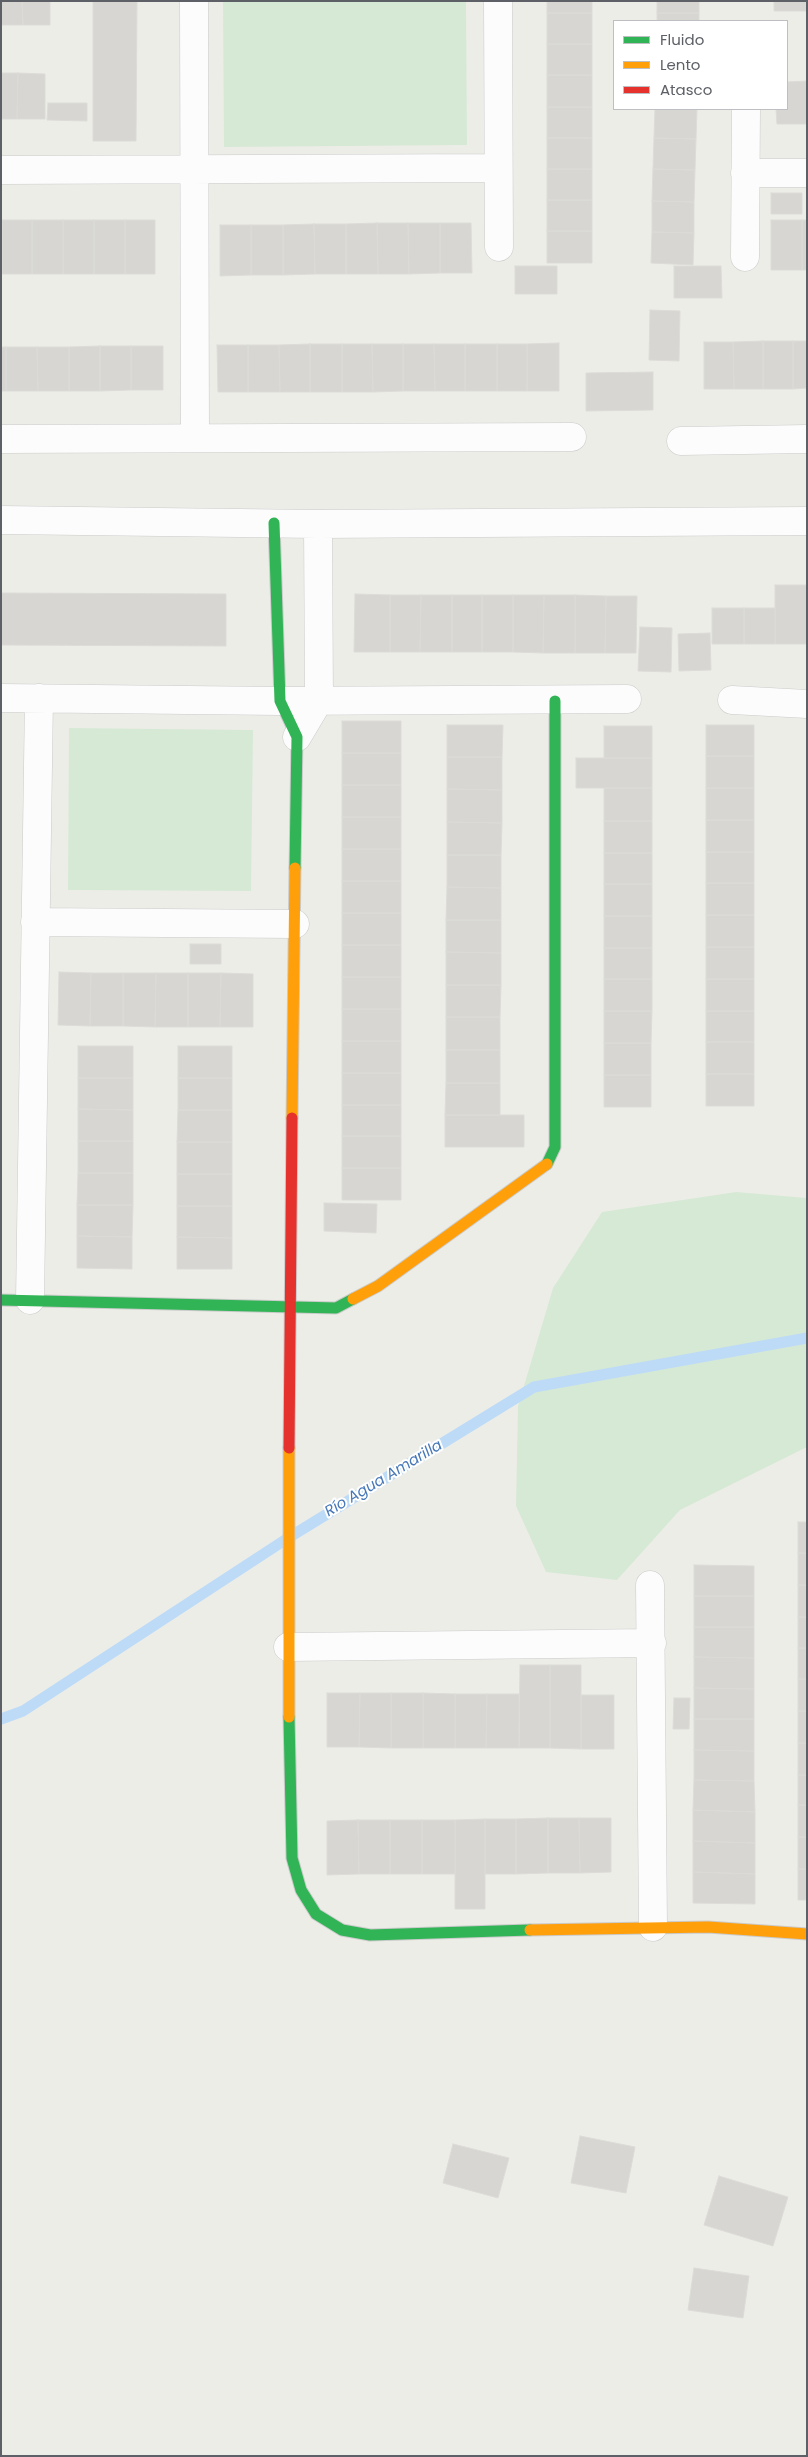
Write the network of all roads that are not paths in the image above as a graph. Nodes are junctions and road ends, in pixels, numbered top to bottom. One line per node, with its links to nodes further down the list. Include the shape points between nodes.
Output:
1 (194, 1): 6 (street)
2 (498, 1): 4 (street)
3 (746, 110): 7 (street)
4 (498, 168): 6 (street); 9 (street)
5 (1, 170): 6 (street)
6 (194, 170): 12 (street)
7 (745, 173): 8 (street); 10 (street)
8 (807, 173)
9 (499, 247)
10 (745, 257)
11 (572, 437): 12 (street)
12 (195, 438): 13 (street)
13 (1, 439)
14 (807, 439): 15 (street)
15 (681, 441)
16 (1, 520): 18 (street)
17 (807, 521): 19 (street)
18 (274, 523): 19 (street); 25 (street)
19 (318, 524): 23 (street)
20 (1, 698): 21 (street)
21 (39, 698): 25 (street); 29 (street)
22 (627, 699): 26 (street)
23 (319, 700): 25 (street); 26 (street); 28 (street)
24 (732, 700): 27 (street)
25 (280, 701): 28 (street)
26 (555, 701): 33 (street, via 555,1147 547,1165 378,1286 336,1308)
27 (807, 704)
28 (297, 737): 30 (street)
29 (35, 922): 30 (street); 32 (street)
30 (295, 924): 33 (street)
31 (1, 1300): 32 (street)
32 (30, 1300): 33 (street)
33 (289, 1307): 36 (street)
34 (650, 1585): 35 (street)
35 (652, 1643): 36 (street); 37 (street)
36 (288, 1647): 37 (street, via 292,1858 301,1890 316,1914 342,1930 370,1935)
37 (654, 1927): 38 (street)
38 (807, 1934)

